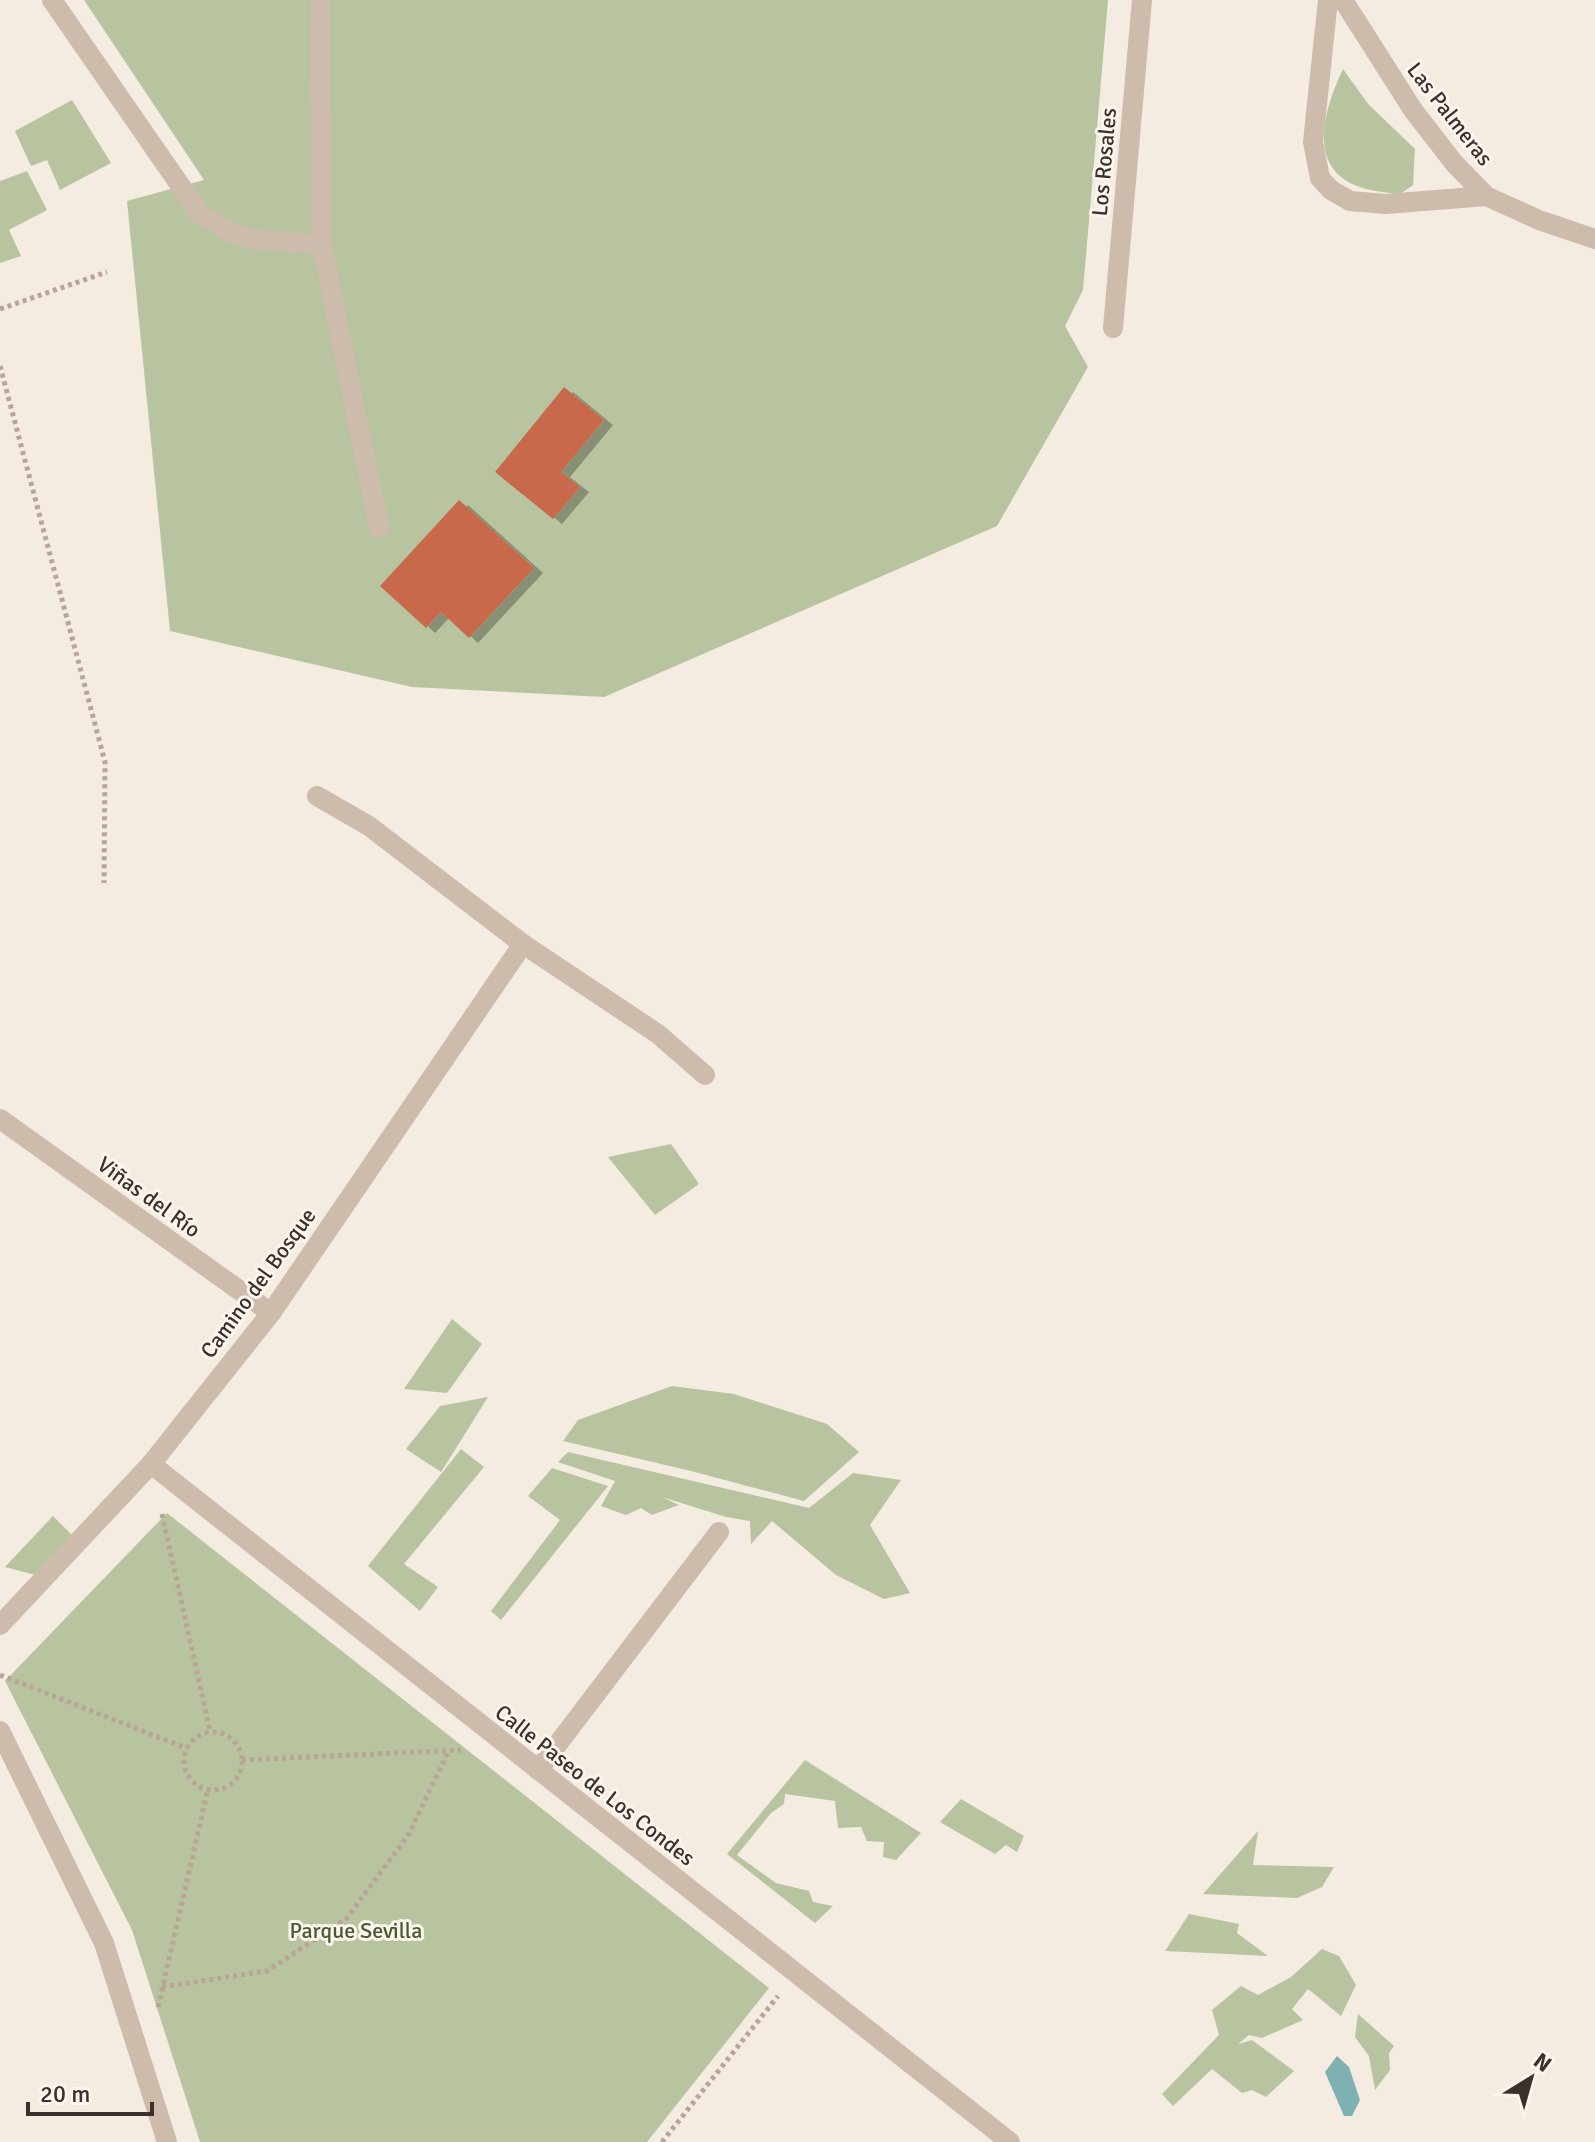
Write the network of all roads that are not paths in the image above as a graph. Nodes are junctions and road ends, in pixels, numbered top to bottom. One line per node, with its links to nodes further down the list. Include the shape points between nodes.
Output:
1 (52, 0): 8 (street, via 200,214 252,239)
2 (320, 0): 8 (street)
3 (1142, 0): 9 (street, Los Rosales)
4 (1328, 0): 6 (street, via 1313,142 1320,178 1350,201 1386,204)
5 (1343, 0): 6 (street, Las Palmeras, via 1413,110)
6 (1486, 196): 7 (street, Las Palmeras)
7 (1595, 239)
8 (322, 245): 10 (street)
9 (1113, 328)
10 (379, 528)
11 (317, 796): 12 (street, via 369,826)
12 (523, 944): 13 (street, via 658,1034); 15 (street, Camino del Bosque)
13 (705, 1075)
14 (0, 1119): 15 (street, Viñas del Río)
15 (271, 1313): 16 (street, Camino del Bosque)
16 (151, 1464): 18 (street, Camino del Bosque); 20 (street, Calle Paseo de Los Condes)
17 (719, 1532): 20 (street)
18 (0, 1625)
19 (0, 1731): 21 (street, via 104,1943)
20 (538, 1770): 22 (street, Calle Paseo de Los Condes)
21 (167, 2142)
22 (1010, 2142)

